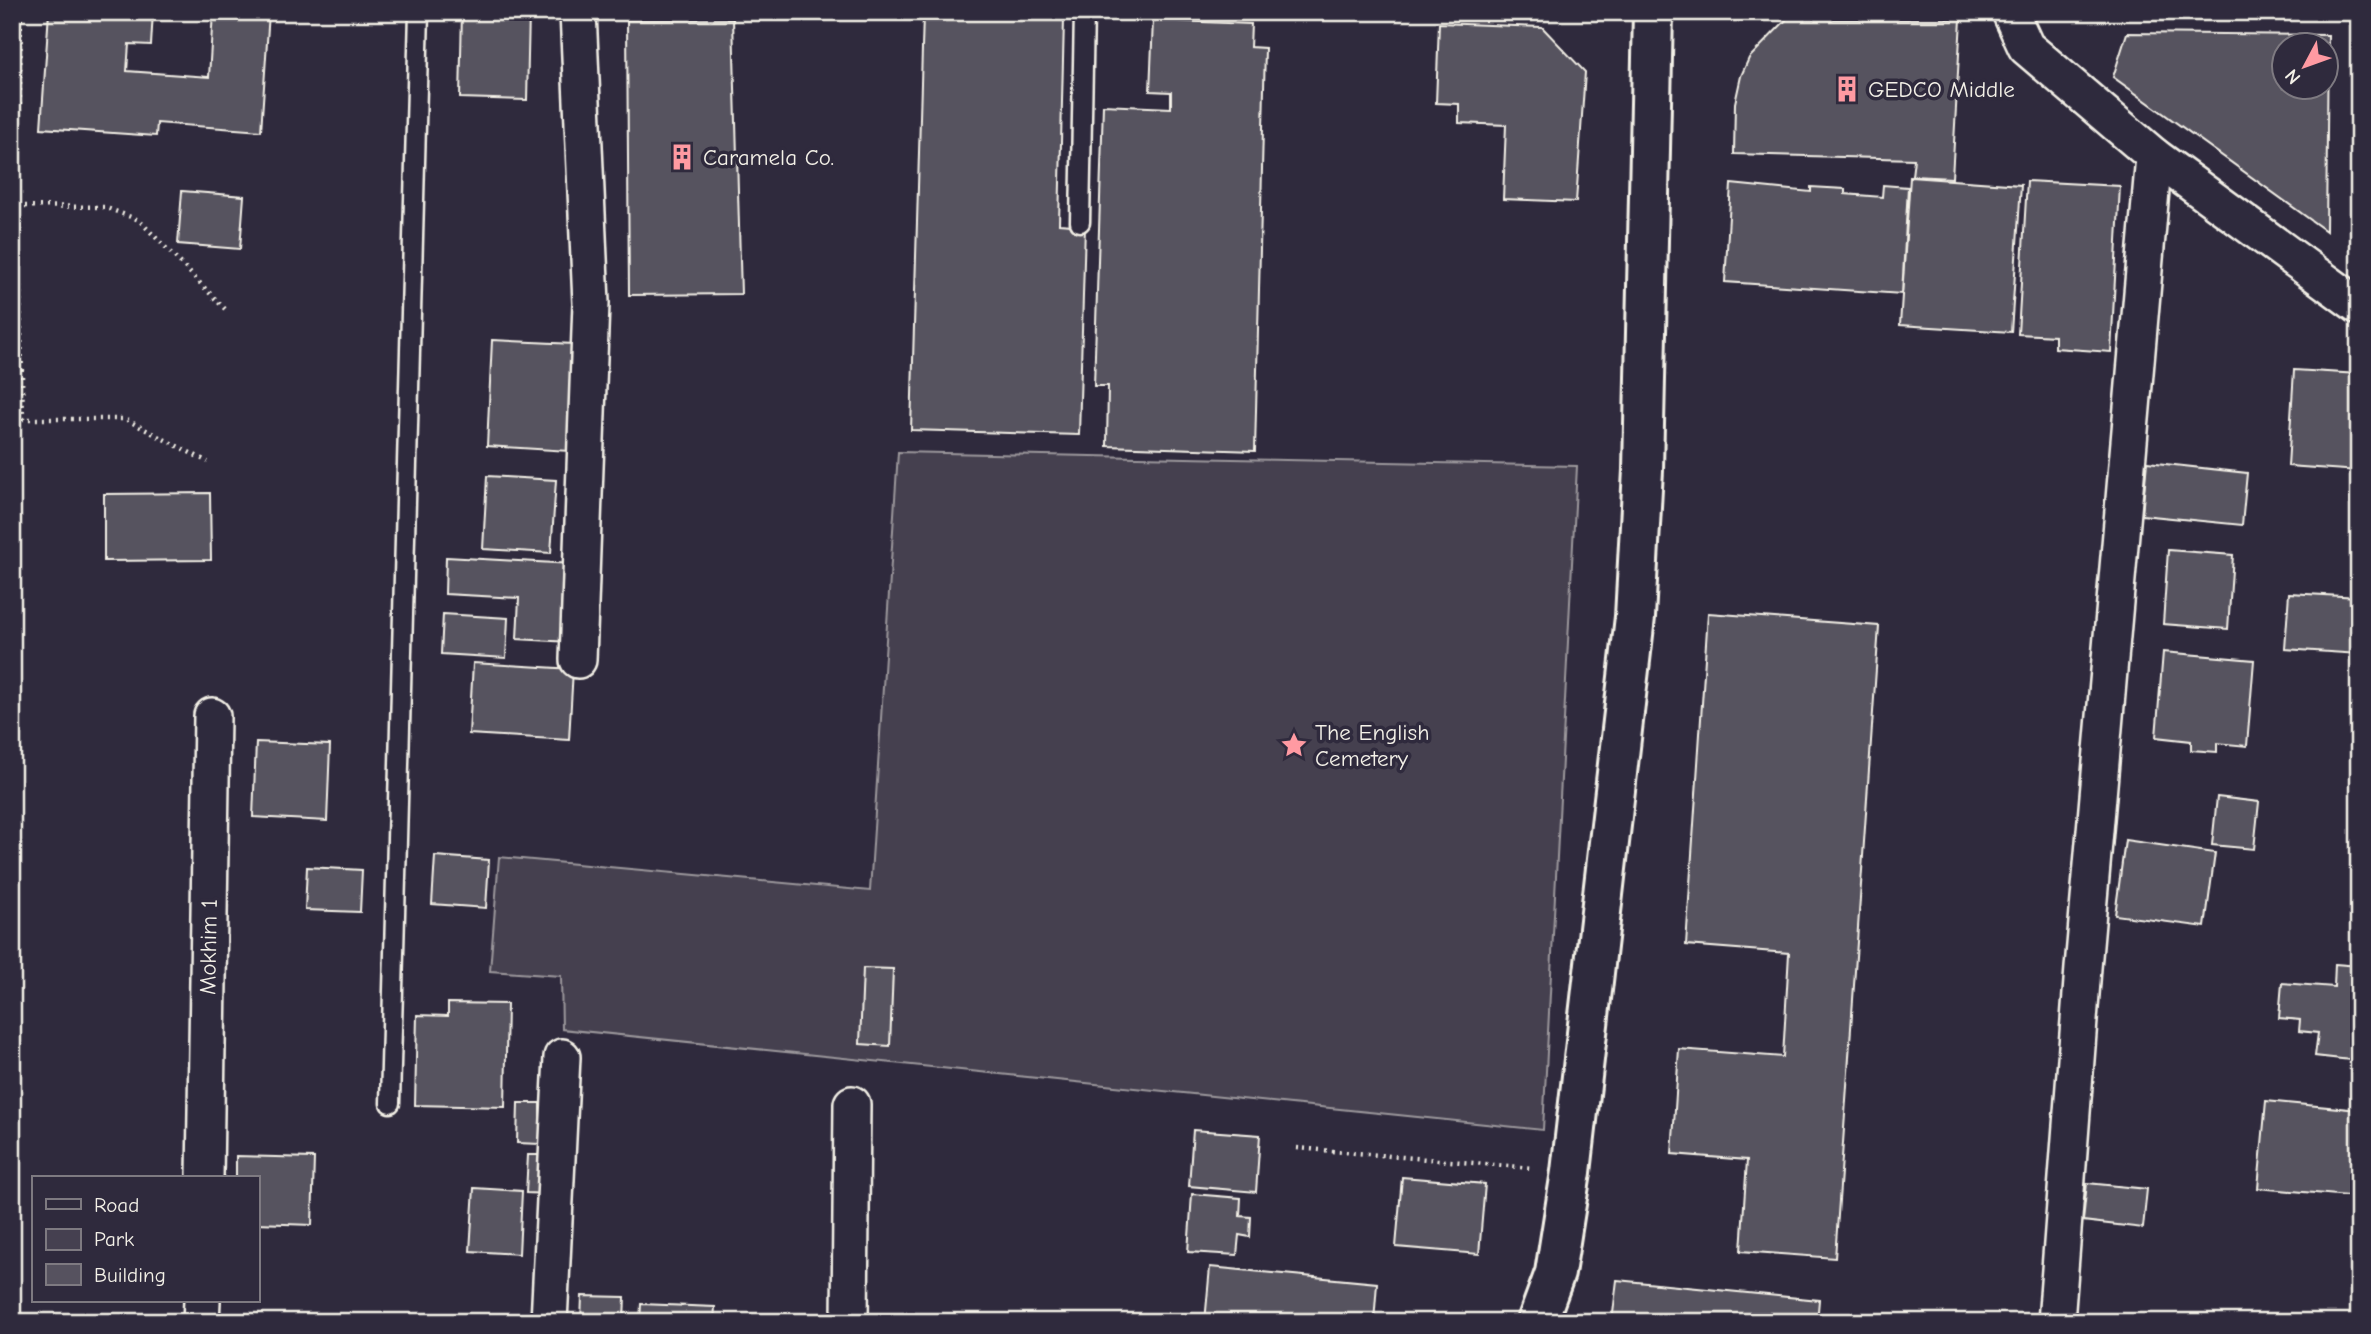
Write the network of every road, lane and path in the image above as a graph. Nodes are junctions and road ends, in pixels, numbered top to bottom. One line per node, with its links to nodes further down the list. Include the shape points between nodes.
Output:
1 (21, 12): 8 (path)
2 (419, 12): 16 (lane)
3 (578, 12): 13 (street, via 592,303)
4 (1084, 12): 9 (lane)
5 (1653, 12): 19 (street, via 1643,470 1635,617)
6 (2010, 12): 7 (street, via 2026,47)
7 (2154, 156): 10 (street); 26 (street)
8 (18, 206): 11 (path, via 104,207 139,220); 12 (path, via 23,419 125,419)
9 (1080, 222)
10 (2359, 306)
11 (226, 310)
12 (208, 462)
13 (578, 660)
14 (212, 716): 20 (street, Mokhim 1)
15 (562, 1057): 23 (street)
16 (390, 1103)
17 (852, 1104): 24 (street)
18 (1297, 1148): 19 (path)
19 (1571, 1172): 25 (street, via 1555,1273)
20 (205, 1176)
21 (202, 1302): 22 (street)
22 (201, 1322)
23 (549, 1322)
24 (849, 1322)
25 (1538, 1322)
26 (2056, 1322)

